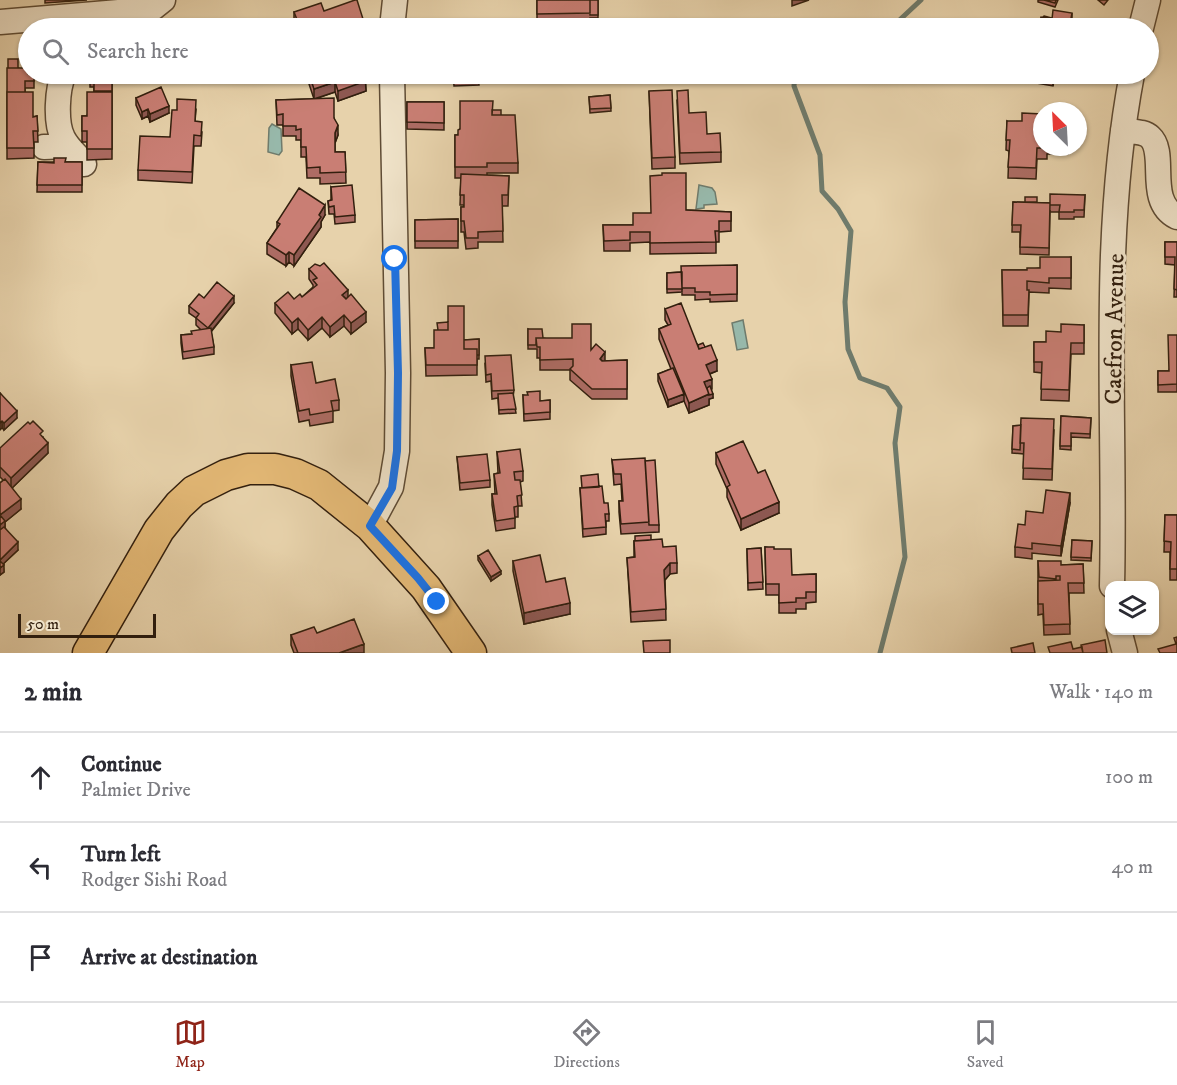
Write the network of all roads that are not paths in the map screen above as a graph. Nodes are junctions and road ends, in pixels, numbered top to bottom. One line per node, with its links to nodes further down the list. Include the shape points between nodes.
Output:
1 (163, 0): 4 (street, via 153,8)
2 (395, 0): 5 (street)
3 (1148, 0): 6 (street)
4 (90, 18)
5 (393, 18)
6 (1144, 18)
7 (0, 22): 8 (street)
8 (18, 22)
9 (59, 84): 13 (street, via 59,128)
10 (392, 84): 17 (street, via 397,451 392,488)
11 (1130, 84): 12 (street, Caefron Avenue)
12 (1123, 130): 16 (street, via 1151,137 1160,196 1166,209); 18 (street, Caefron Avenue, via 1113,286)
13 (68, 146): 14 (street); 15 (street)
14 (44, 147)
15 (84, 164)
16 (1177, 217)
17 (370, 526): 20 (main road, via 319,485 295,474 248,469 212,481 179,505 159,531); 21 (main road, via 426,588)
18 (1112, 581)
19 (1120, 635): 22 (street)
20 (88, 653)
21 (471, 653)
22 (1125, 653)

